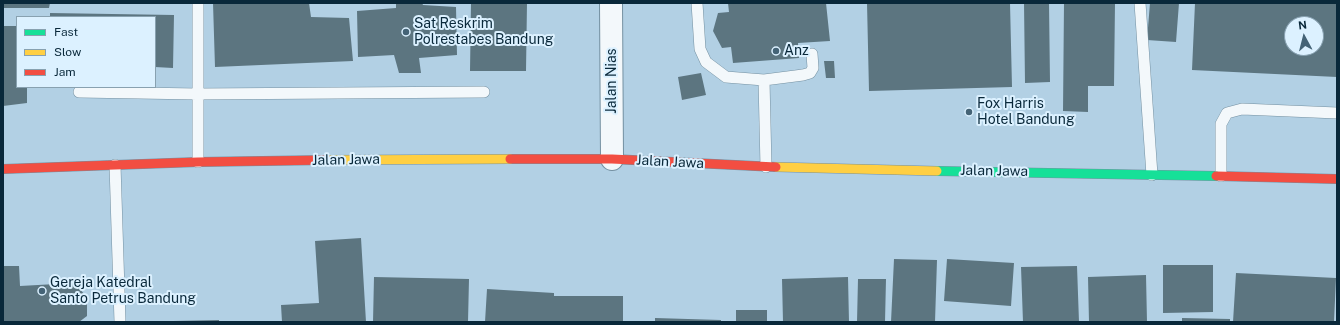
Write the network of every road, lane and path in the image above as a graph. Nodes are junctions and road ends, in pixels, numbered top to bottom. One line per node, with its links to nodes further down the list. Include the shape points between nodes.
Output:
1 (198, 3): 9 (lane)
2 (611, 3): 11 (street, Jalan Nias)
3 (696, 3): 6 (lane, via 700,49 706,62 726,77)
4 (1140, 3): 16 (lane)
5 (812, 54): 6 (lane, via 813,68 810,72)
6 (764, 80): 14 (lane)
7 (79, 92): 9 (lane)
8 (484, 92): 9 (lane)
9 (198, 94): 12 (lane)
10 (1337, 113): 17 (lane, via 1242,109 1227,113 1222,124)
11 (612, 159): 12 (street, Jalan Jawa); 14 (street, Jalan Jawa)
12 (198, 162): 13 (street, Jalan Jawa)
13 (115, 165): 15 (street, Jalan Jawa); 19 (lane)
14 (766, 167): 16 (street, Jalan Jawa)
15 (3, 169)
16 (1152, 175): 17 (street, Jalan Jawa)
17 (1221, 176): 18 (street, Jalan Jawa)
18 (1337, 179)
19 (120, 322)

